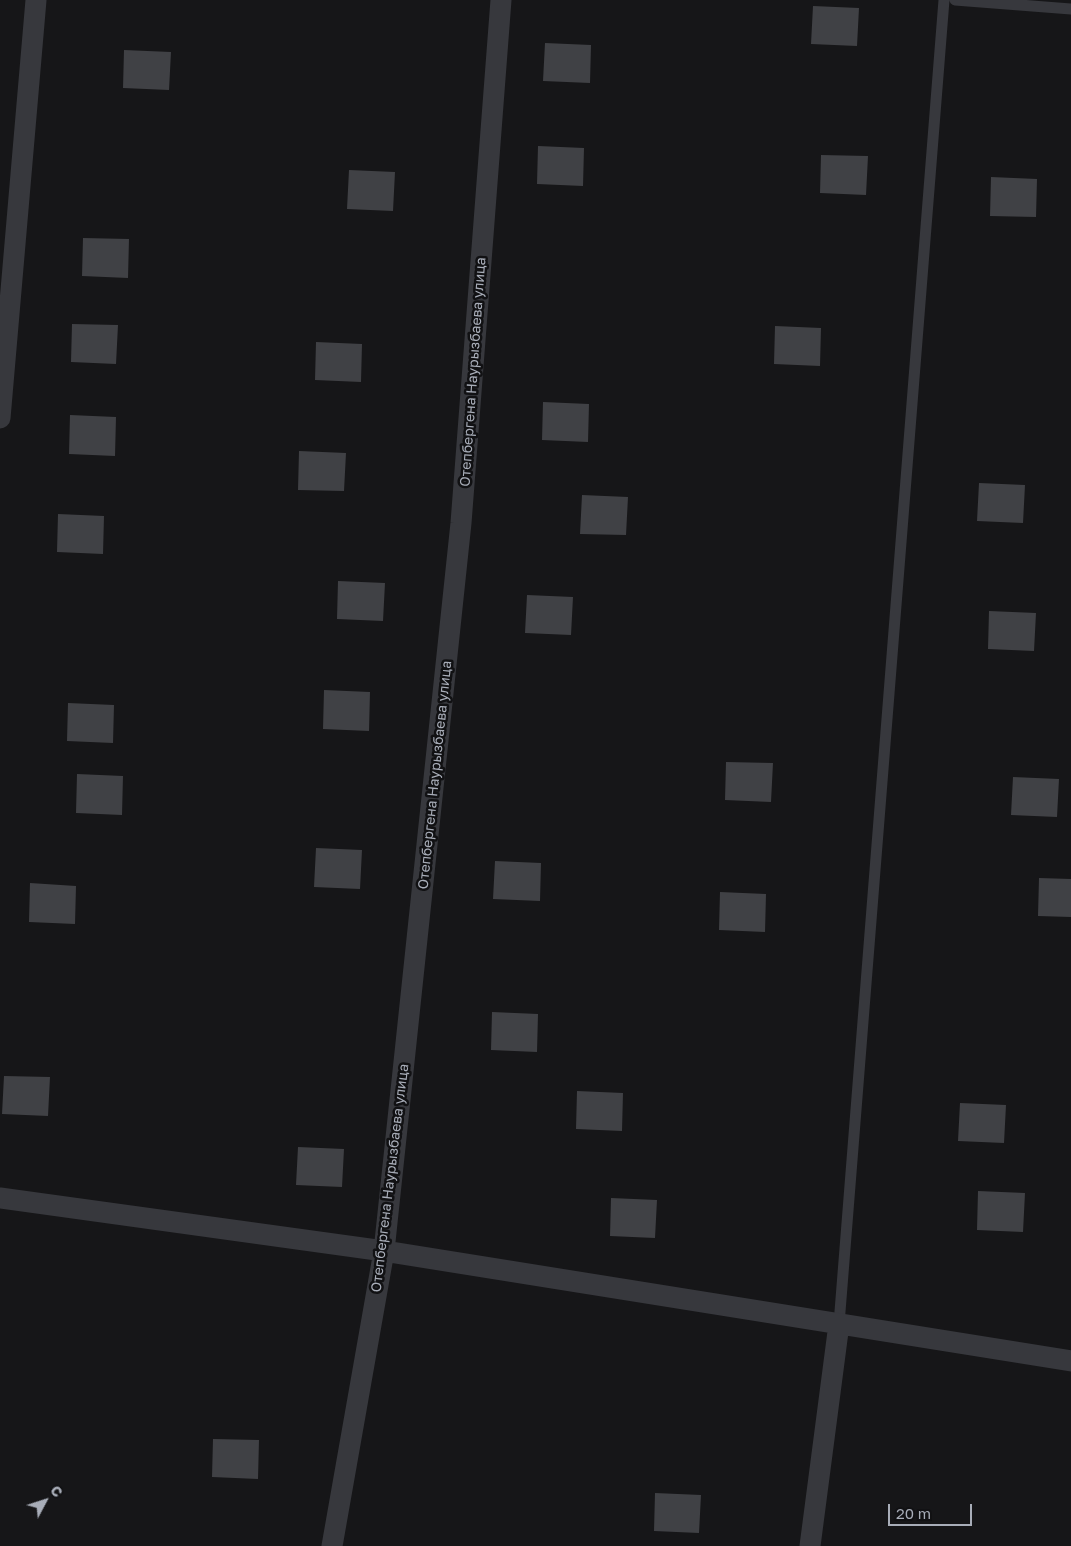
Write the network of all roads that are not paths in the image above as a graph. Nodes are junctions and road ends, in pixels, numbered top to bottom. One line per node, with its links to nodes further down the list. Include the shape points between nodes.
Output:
1 (36, 0): 6 (street)
2 (501, 0): 8 (street, Отепбергена Наурызбаева улица, via 462,523)
3 (944, 0): 9 (lane)
4 (955, 0): 5 (lane)
5 (1071, 9)
6 (0, 418)
7 (0, 1198): 8 (street)
8 (384, 1251): 9 (street); 11 (street, Отепбергена Наурызбаева улица)
9 (839, 1324): 10 (street); 12 (street)
10 (1071, 1360)
11 (332, 1546)
12 (810, 1546)

